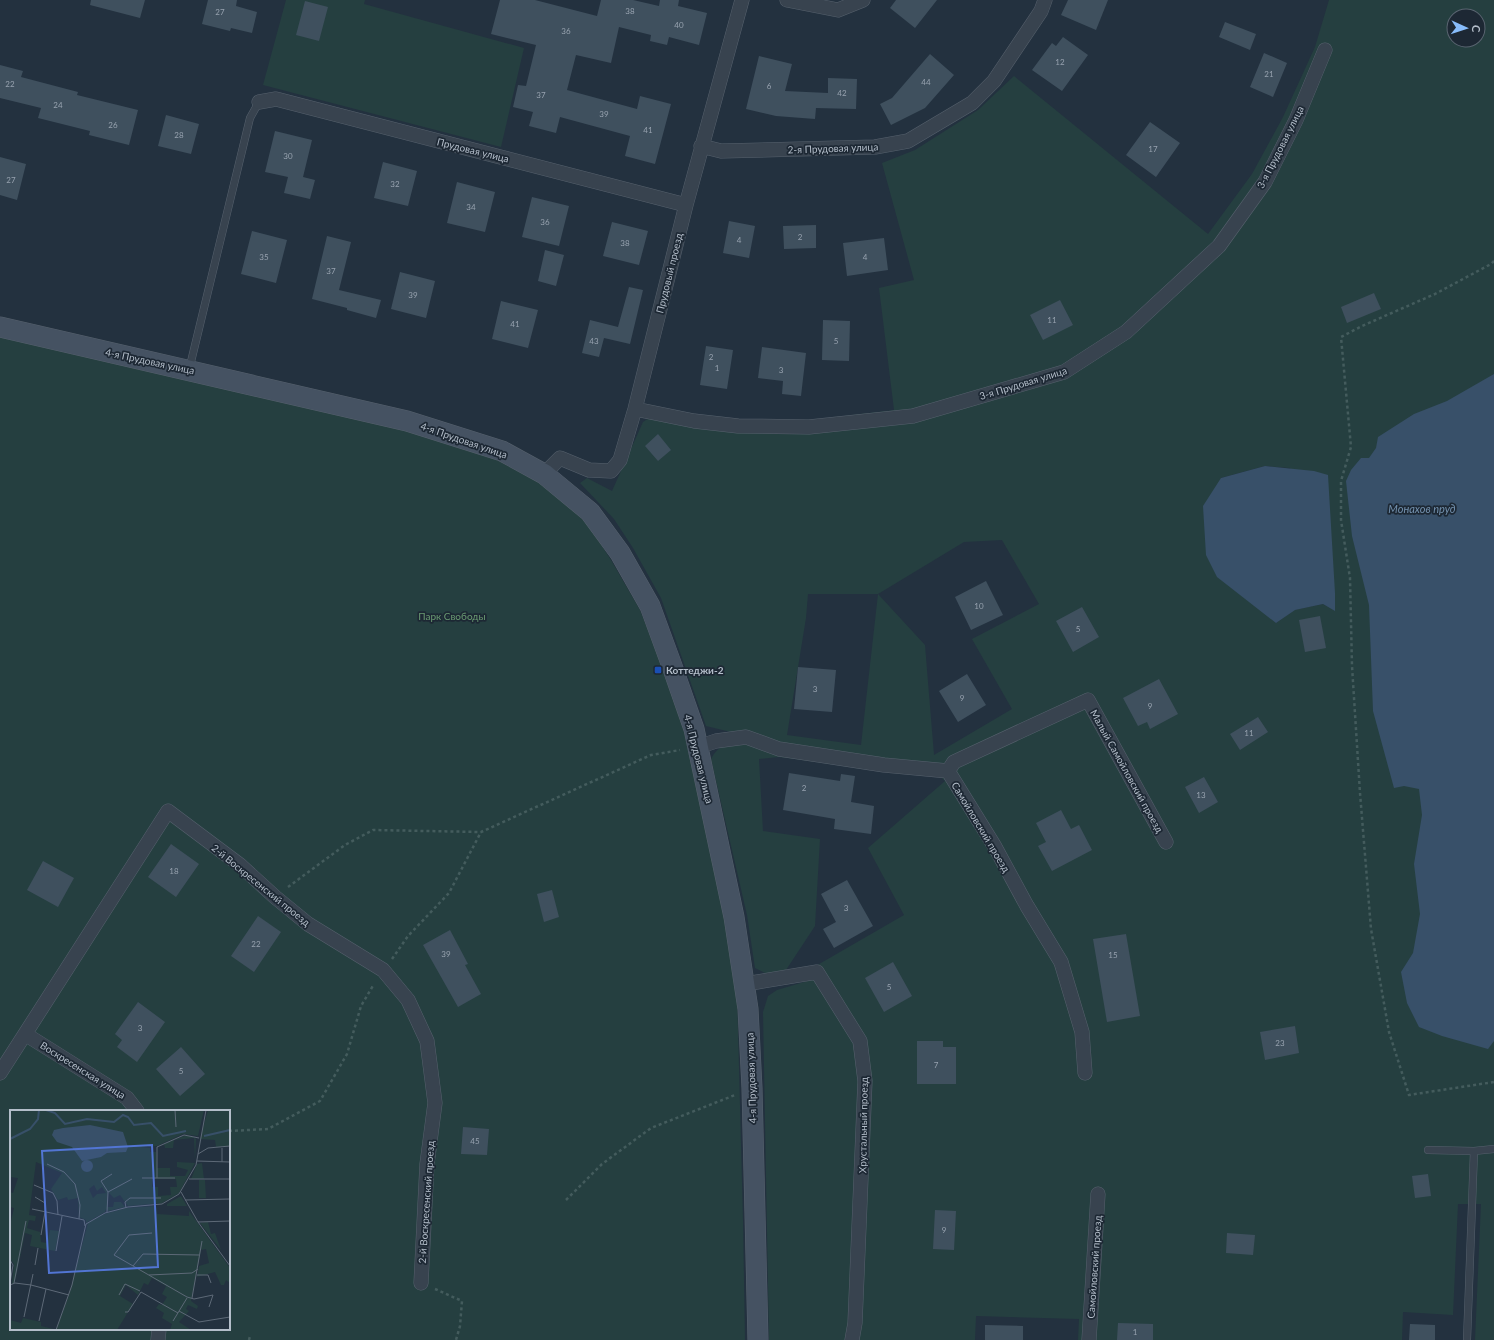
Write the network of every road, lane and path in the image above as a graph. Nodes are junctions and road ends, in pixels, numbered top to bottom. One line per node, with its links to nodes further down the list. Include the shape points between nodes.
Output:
1 (742, 0): 7 (street, Прудовый проезд)
2 (786, 0): 3 (street, via 838,10)
3 (863, 0)
4 (1045, 0): 7 (street, 2-я Прудовая улица, via 1041,11 994,81 972,103 908,141 874,148 721,151)
5 (1325, 50): 12 (street, 3-я Прудовая улица, via 1296,120 1265,182 1218,246 1126,332 1064,372 913,416 809,427 738,426 694,421)
6 (259, 102): 8 (street, Прудовая улица, via 276,100); 11 (lane, via 250,118)
7 (701, 146): 8 (street, Прудовый проезд)
8 (686, 205): 12 (street, Прудовый проезд)
9 (1494, 261): 24 (path, via 1435,294 1341,338 1351,447 1341,481 1341,520 1350,578 1352,666 1371,929 1389,1032 1409,1095)
10 (0, 327): 11 (main road, 4-я Прудовая улица)
11 (189, 370): 13 (main road, 4-я Прудовая улица, via 407,421 502,451)
12 (635, 409): 13 (street, Прудовый проезд, via 620,460 611,471 589,470 560,458)
13 (544, 474): 14 (main road, 4-я Прудовая улица, via 590,512 620,553 650,606)
14 (698, 747): 15 (street, Самойловский проезд, via 716,740 746,737 779,749 884,765); 16 (path, via 651,755); 20 (main road, 4-я Прудовая улица, via 734,917)
15 (948, 771): 17 (street, Малый Самойловский проезд, via 954,762 1088,700); 23 (street, Самойловский проезд, via 1061,962 1082,1032)
16 (481, 832): 18 (path, via 373,830 345,845); 19 (path, via 449,893 408,936)
17 (1166, 842)
18 (274, 897): 19 (street, 2-й Воскресенский проезд, via 308,924); 21 (street, 2-й Воскресенский проезд, via 240,865 168,811)
19 (383, 970): 27 (path, via 361,1006 347,1054 320,1101 268,1129); 33 (street, 2-й Воскресенский проезд, via 408,1000 427,1041 435,1103 427,1164)
20 (745, 984): 25 (main road, 4-я Прудовая улица); 40 (street, Хрустальный проезд, via 817,972 860,1041 865,1081 855,1323)
21 (25, 1034): 22 (street, 2-й Воскресенский проезд); 26 (street, Воскресенская улица, via 127,1098)
22 (0, 1073)
23 (1085, 1074)
24 (1494, 1082)
25 (752, 1088): 32 (path, via 651,1128 602,1164); 39 (main road, 4-я Прудовая улица)
26 (136, 1110)
27 (230, 1130)
28 (1494, 1149): 30 (lane)
29 (1428, 1150): 30 (lane)
30 (1474, 1151): 42 (lane)
31 (1098, 1194): 41 (street, Самойловский проезд)
32 (566, 1200)
33 (422, 1284): 38 (path, via 462,1301)
34 (159, 1330): 36 (street)
35 (250, 1336): 37 (path)
36 (158, 1340)
37 (249, 1340)
38 (456, 1340)
39 (758, 1340)
40 (852, 1340)
41 (1089, 1340)
42 (1467, 1340)

